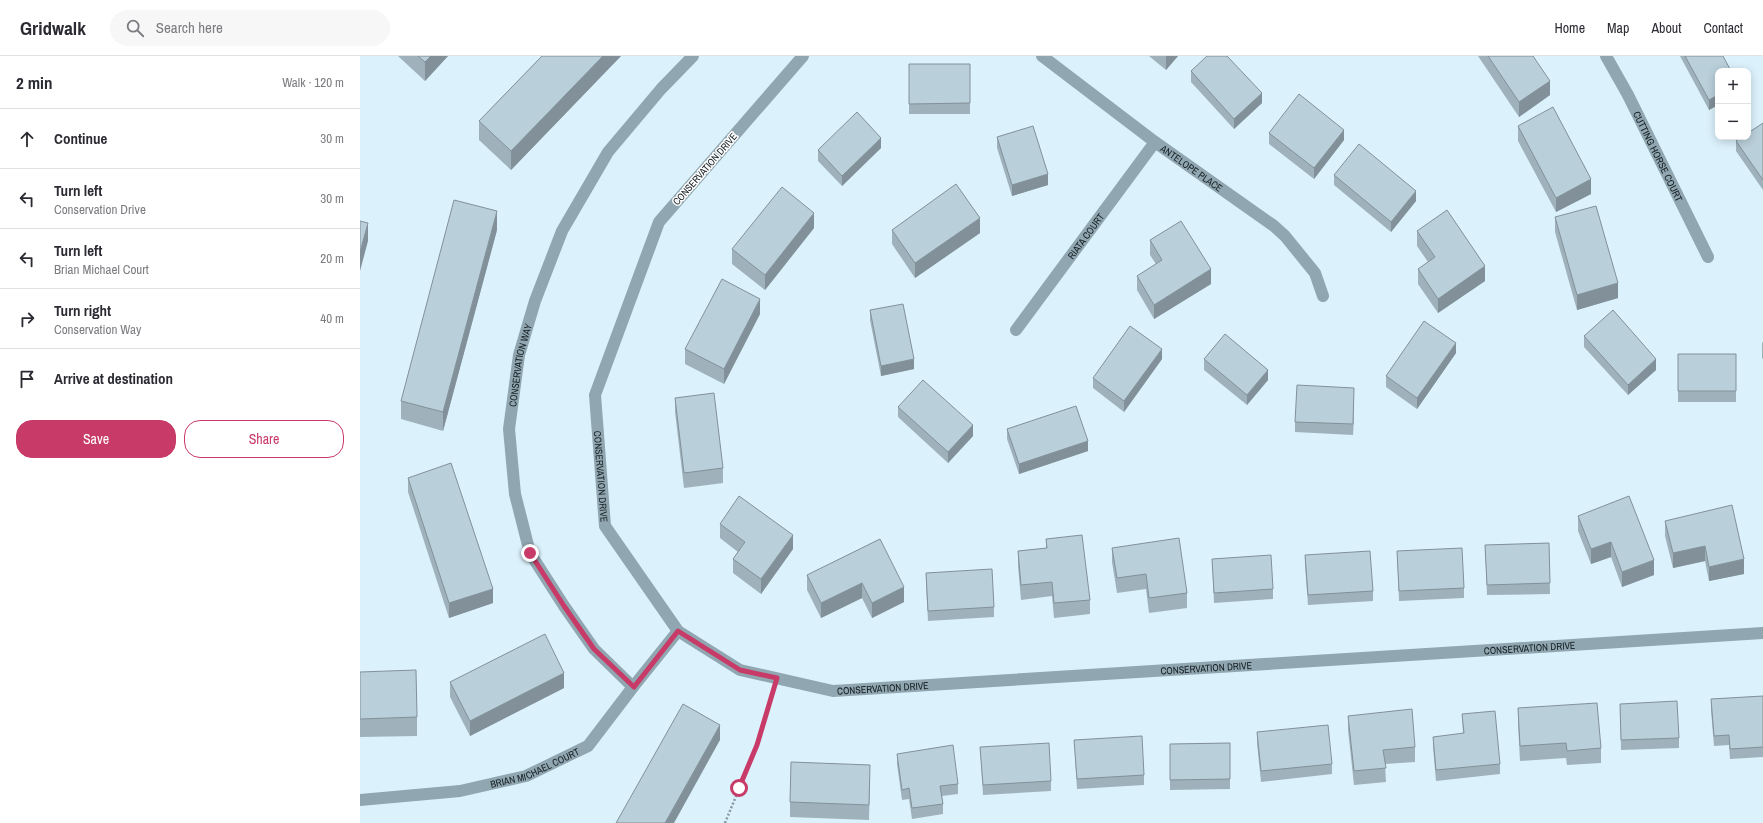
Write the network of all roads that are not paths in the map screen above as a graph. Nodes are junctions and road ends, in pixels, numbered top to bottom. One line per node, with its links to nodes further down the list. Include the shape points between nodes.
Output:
1 (693, 56): 11 (street, CONSERVATION WAY, via 661,88 608,152 562,232 535,301 519,355 509,429 515,494 530,553 594,649)
2 (1042, 56): 5 (street, ANTELOPE PLACE)
3 (1606, 56): 6 (street, CUTTING HORSE COURT)
4 (798, 58): 9 (street, CONSERVATION DRIVE, via 659,222 595,395 606,526)
5 (1155, 142): 7 (street, ANTELOPE PLACE, via 1285,236 1315,274); 8 (street, RIATA COURT)
6 (1708, 257)
7 (1323, 296)
8 (1016, 330)
9 (678, 631): 10 (street, CONSERVATION DRIVE, via 740,670 833,691); 11 (street, BRIAN MICHAEL COURT)
10 (1763, 634)
11 (634, 687): 12 (street, BRIAN MICHAEL COURT, via 588,746 526,776 460,791)
12 (360, 800)

